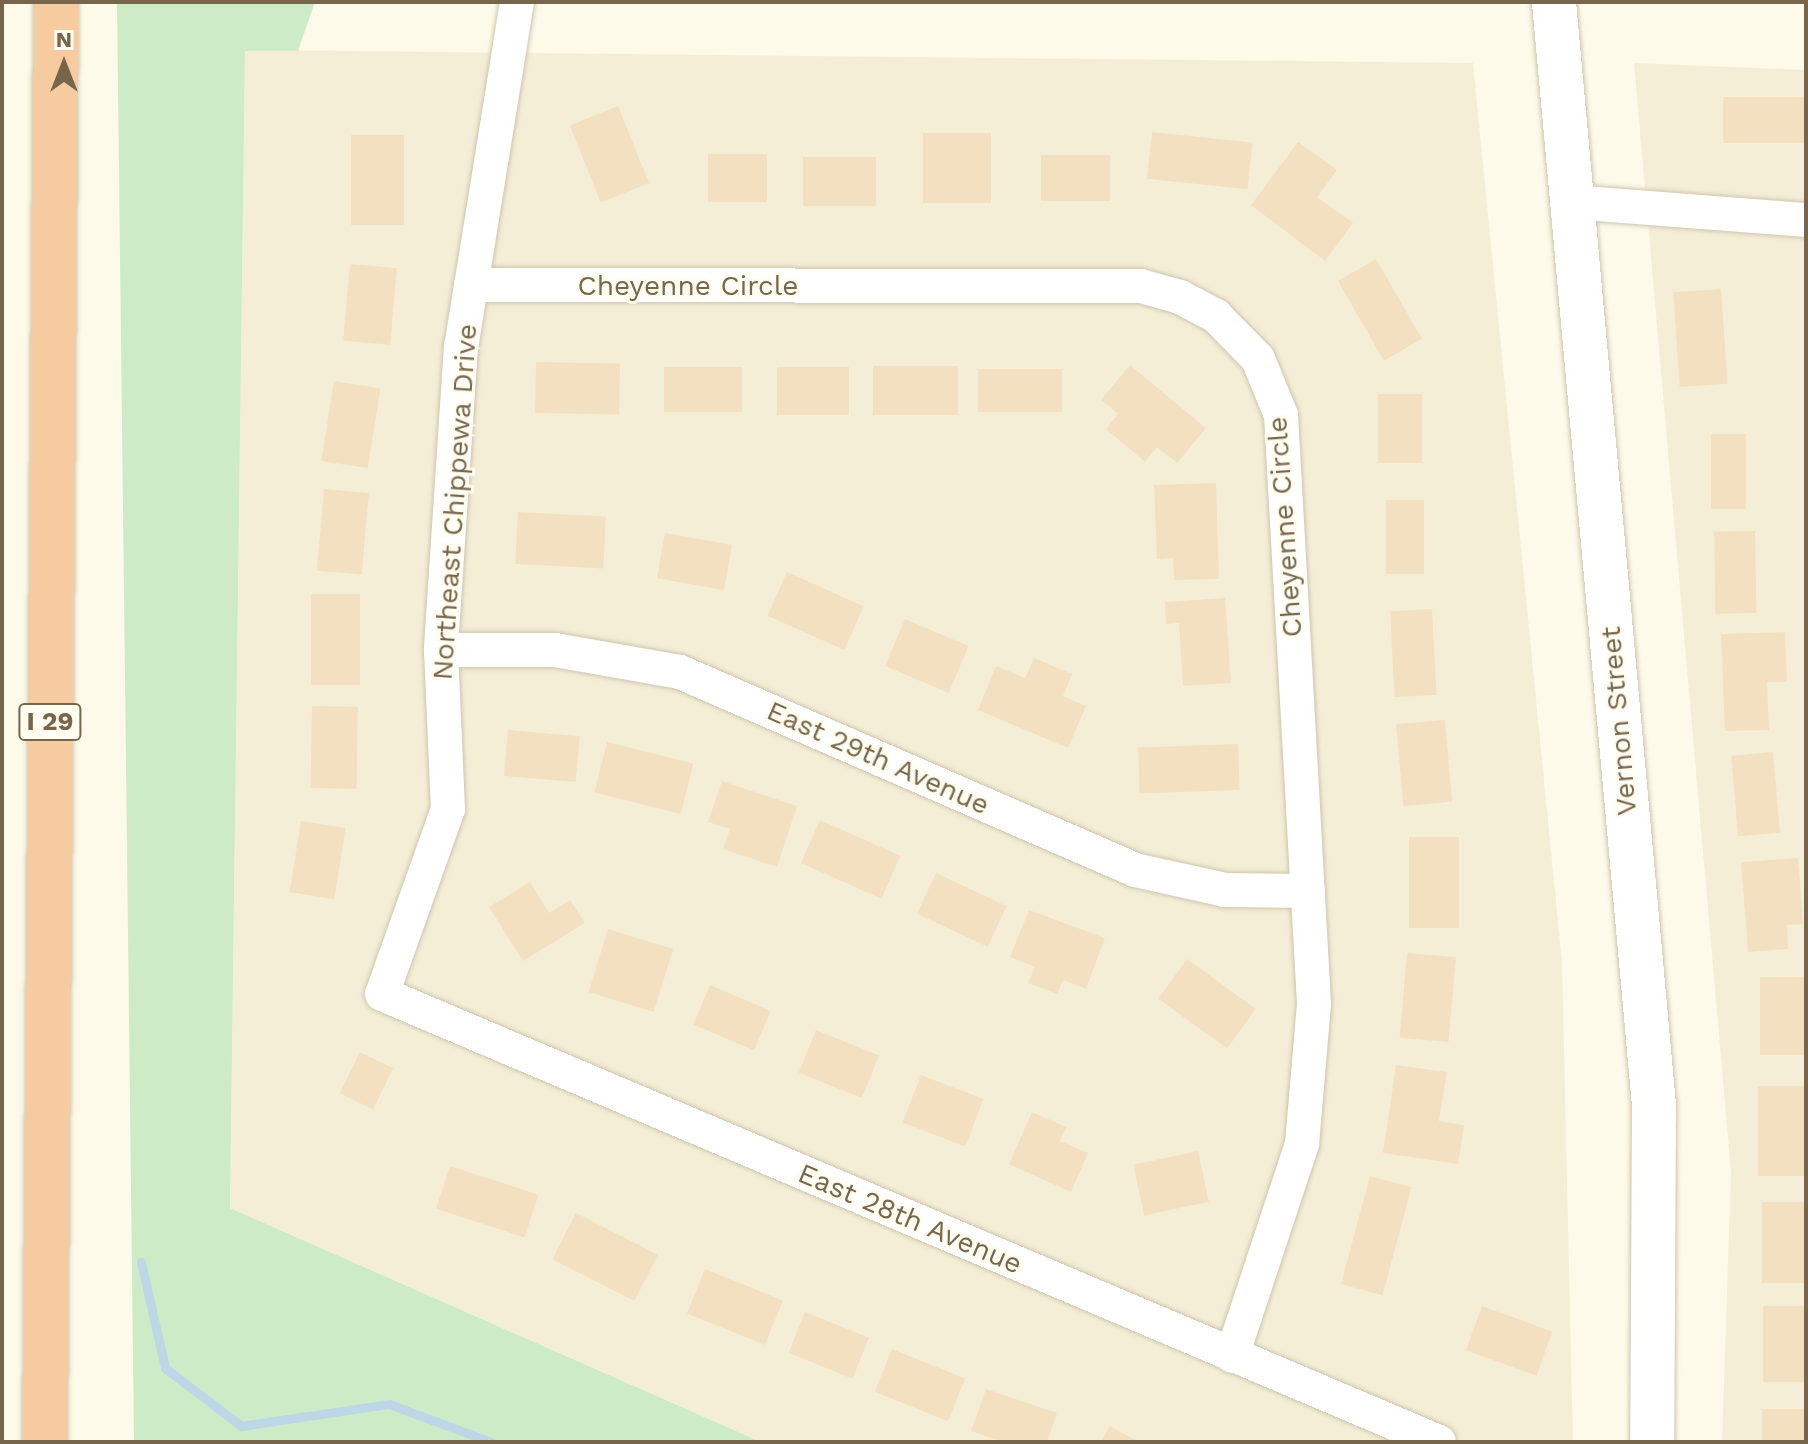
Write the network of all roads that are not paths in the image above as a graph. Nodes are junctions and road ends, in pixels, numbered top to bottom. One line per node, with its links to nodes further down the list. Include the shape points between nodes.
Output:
1 (56, 2): 11 (highway, I 29)
2 (517, 2): 6 (street, Northeast Chippewa Drive)
3 (1554, 2): 4 (main road, Vernon Street)
4 (1572, 202): 5 (street); 13 (main road, Vernon Street, via 1654,1106)
5 (1806, 220)
6 (471, 285): 7 (street, Northeast Chippewa Drive, via 461,346); 8 (street, Cheyenne Circle, via 1141,286 1180,297 1216,316 1258,359 1281,415)
7 (441, 650): 8 (street, East 29th Avenue, via 555,650 680,672 1135,870 1225,890); 9 (street, Northeast Chippewa Drive, via 448,809)
8 (1308, 891): 10 (street, Cheyenne Circle, via 1314,1004 1302,1144)
9 (382, 994): 10 (street, East 28th Avenue)
10 (1232, 1356): 12 (street, East 28th Avenue)
11 (45, 1442)
12 (1439, 1442)
13 (1652, 1442)

